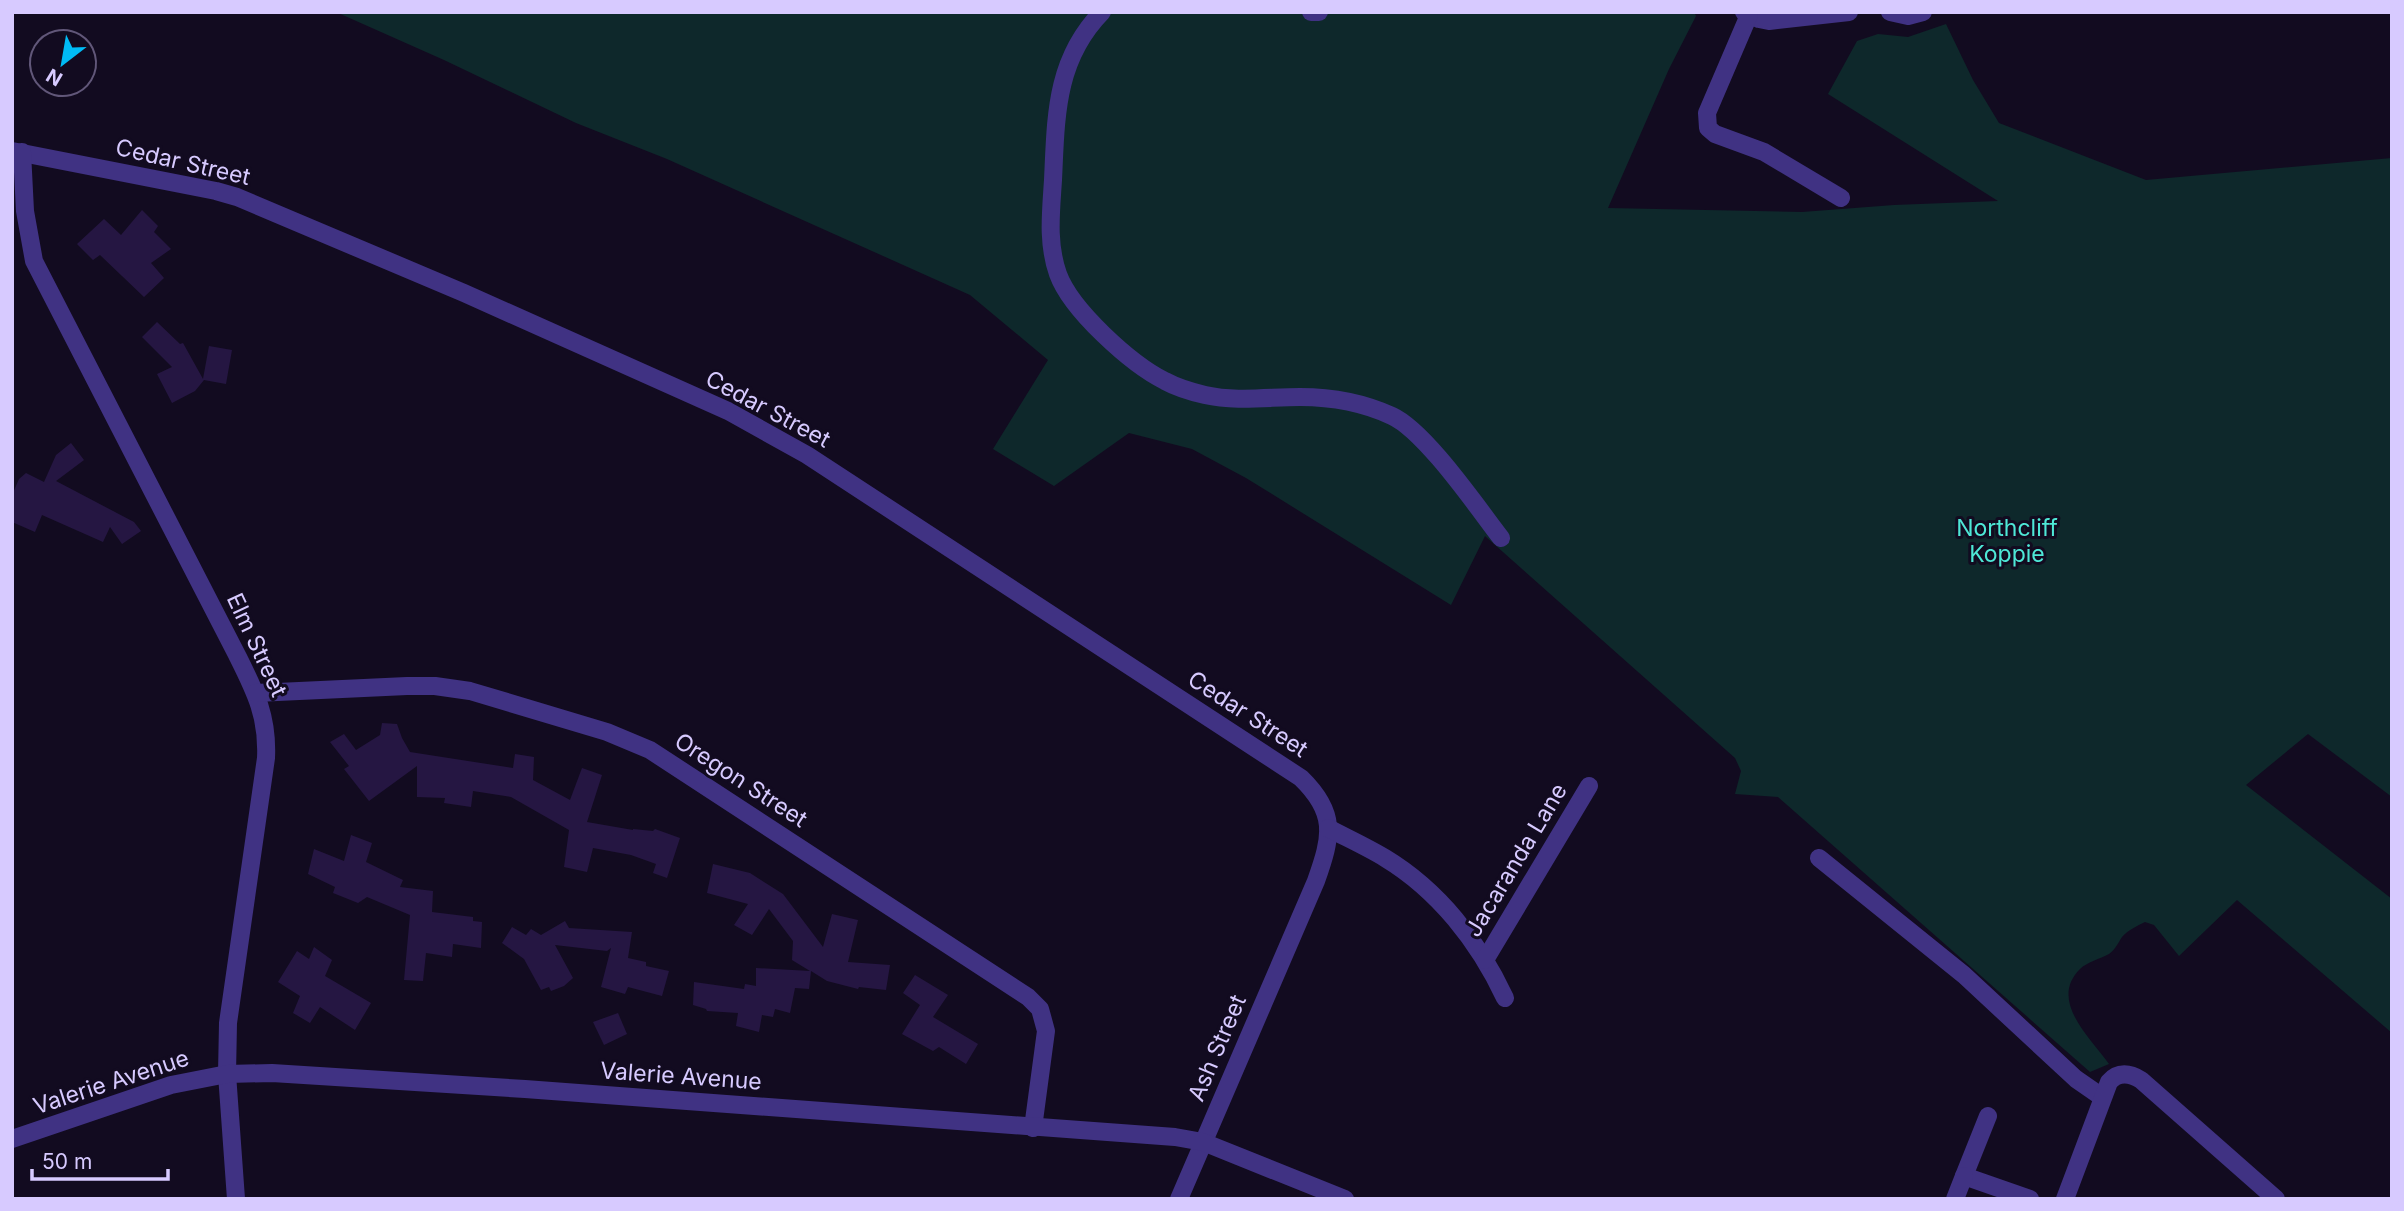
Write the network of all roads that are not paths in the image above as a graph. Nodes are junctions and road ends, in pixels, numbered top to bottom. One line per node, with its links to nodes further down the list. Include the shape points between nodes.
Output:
1 (1102, 12): 10 (street, via 1069,60 1055,125 1049,232 1059,275 1070,296 1125,355 1165,382 1206,396 1341,400 1395,417 1420,436)
2 (1311, 12): 3 (street)
3 (1319, 12)
4 (1849, 12): 7 (street, via 1769,21)
5 (1890, 12): 6 (street, via 1908,16)
6 (1923, 12)
7 (1747, 14): 9 (street, via 1707,113 1708,128 1764,152)
8 (17, 152): 11 (street, Elm Street, via 34,261); 13 (street, Cedar Street, via 237,197 728,411 807,455 1301,778 1316,793)
9 (1841, 198)
10 (1501, 538)
11 (256, 693): 18 (street, Elm Street, via 267,736 266,758 228,1023); 21 (street, Oregon Street, via 407,686 470,691 607,732 650,750 1028,997 1043,1016 1046,1031)
12 (1589, 786): 16 (street, Jacaranda Lane)
13 (1328, 828): 15 (street, Cedar Street, via 1325,856); 16 (street, Jacaranda Lane, via 1415,878)
14 (1819, 858): 19 (street, via 1964,975 2076,1079)
15 (1301, 916): 23 (street, Ash Street)
16 (1486, 960): 17 (street, Jacaranda Lane)
17 (1505, 999)
18 (227, 1074): 21 (street, Valerie Avenue, via 525,1089); 22 (street, Valerie Avenue, via 171,1085); 25 (street, Elm Street)
19 (2102, 1097): 30 (street); 31 (street, via 2115,1076 2135,1077)
20 (1988, 1116): 24 (street)
21 (1033, 1128): 23 (street, Valerie Avenue)
22 (12, 1139)
23 (1203, 1142): 26 (street, Ash Street); 27 (street, Valerie Avenue)
24 (1964, 1176): 28 (street); 29 (street)
25 (236, 1199)
26 (1180, 1199)
27 (1345, 1199)
28 (1955, 1199)
29 (2030, 1199)
30 (2065, 1199)
31 (2276, 1199)

